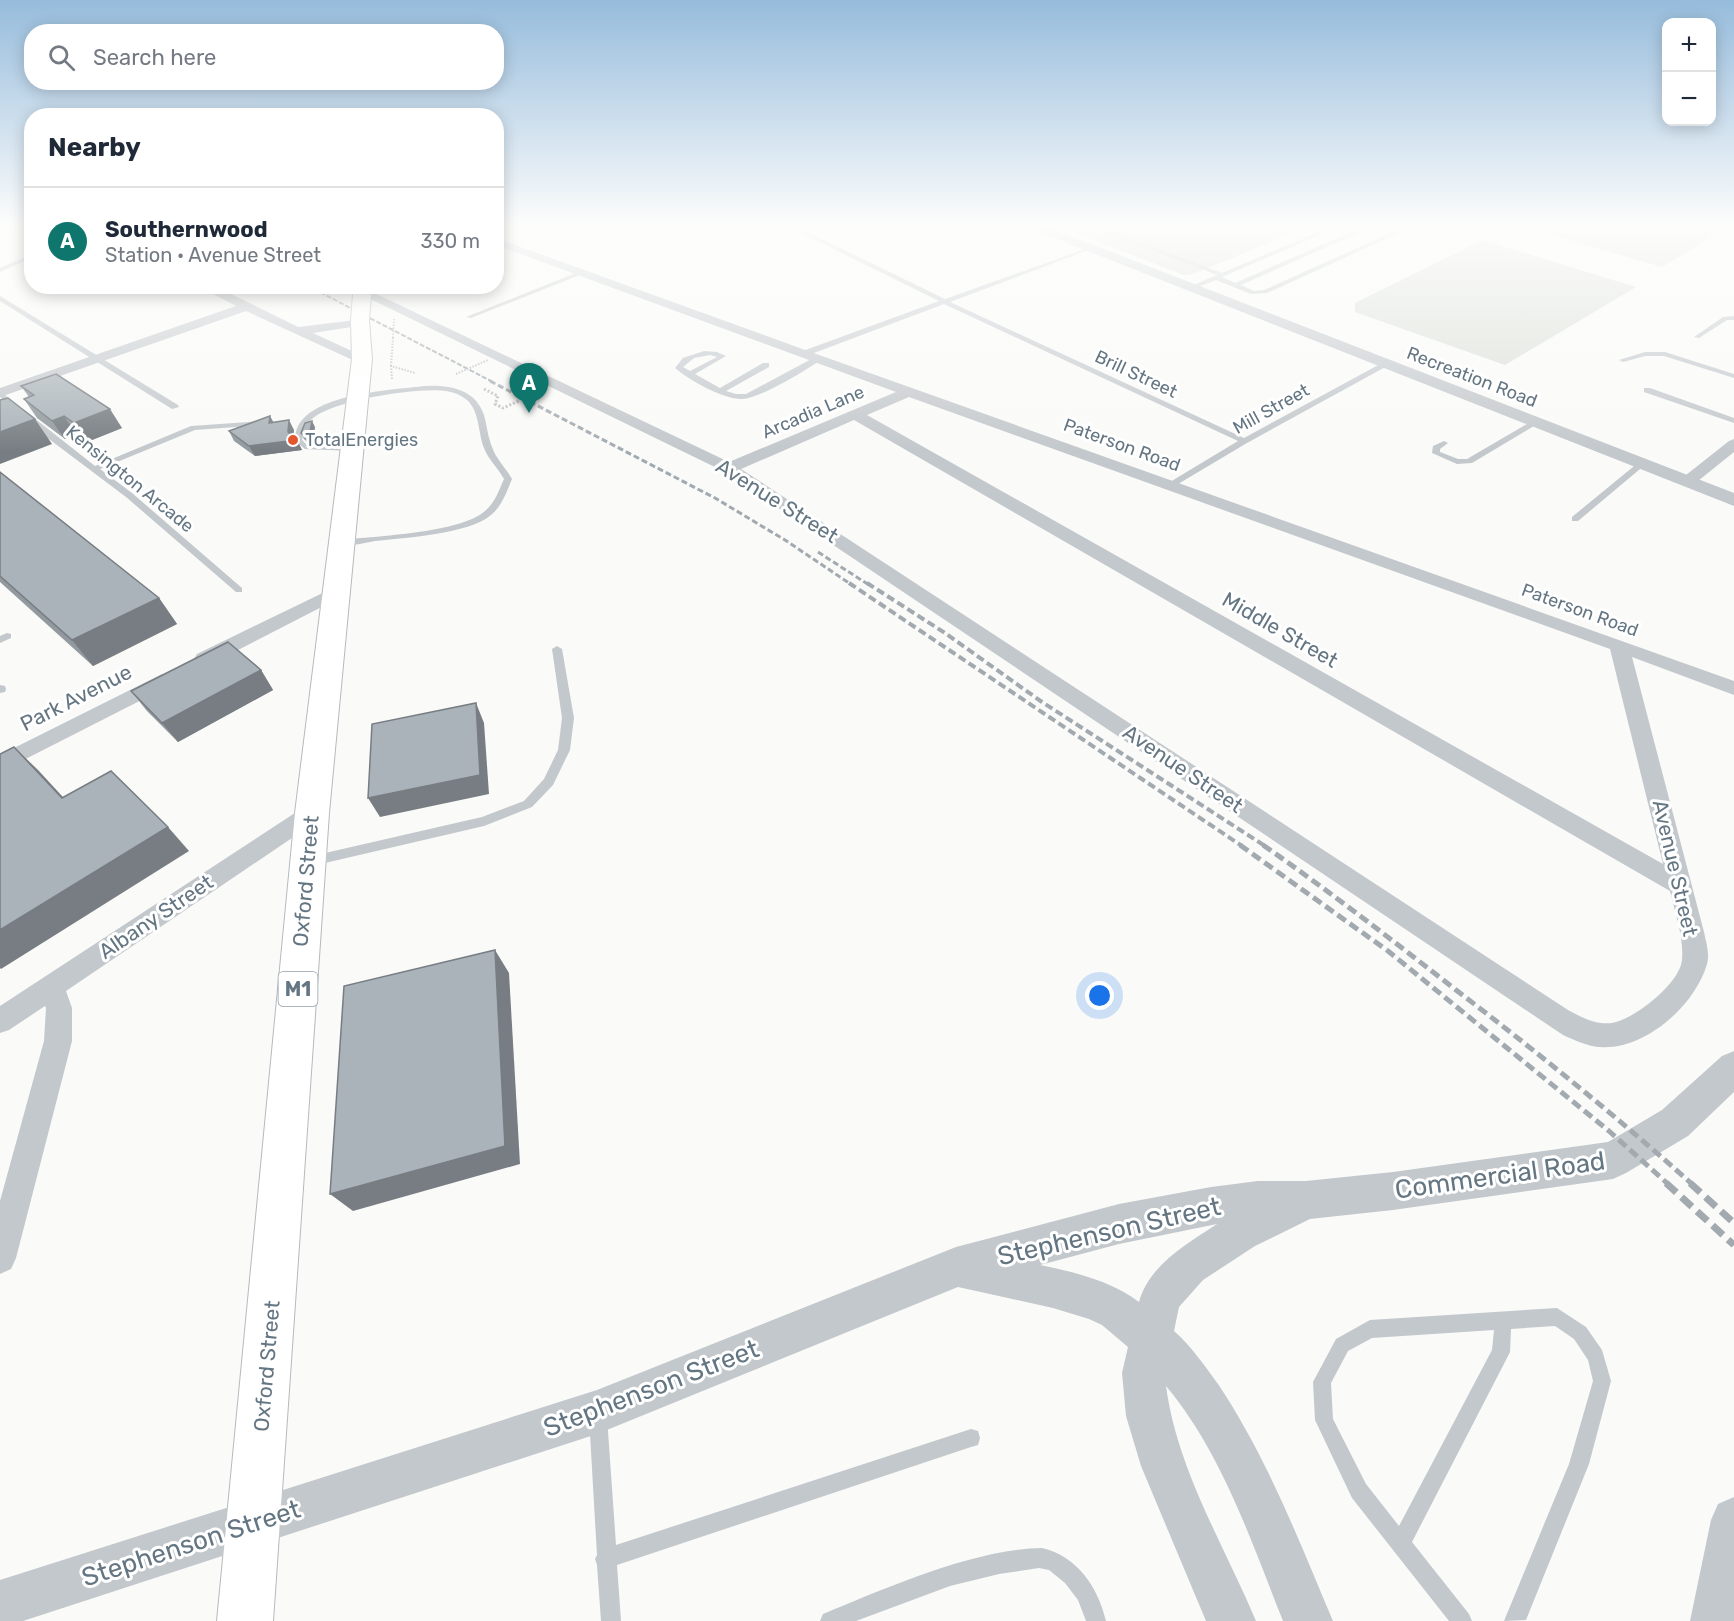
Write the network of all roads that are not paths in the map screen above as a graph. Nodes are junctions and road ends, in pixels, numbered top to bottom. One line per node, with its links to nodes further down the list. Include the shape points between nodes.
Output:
1 (4, 301): 18 (lane)
2 (233, 301): 11 (street)
3 (363, 301): 16 (main road, Oxford Street / M1, bridge)
4 (382, 301): 39 (street, Avenue Street)
5 (510, 301): 12 (lane)
6 (660, 301): 17 (street, Paterson Road)
7 (942, 301): 10 (lane, Brill Street)
8 (949, 301): 10 (lane)
9 (1223, 301): 20 (street, Recreation Road)
10 (945, 302): 17 (lane); 34 (lane, Brill Street)
11 (245, 307): 14 (street); 18 (street)
12 (469, 317)
13 (1734, 318): 15 (lane, via 1725,318)
14 (293, 329): 16 (street); 16 (street, via 330,328)
15 (1697, 337)
16 (369, 342): 28 (main road, Oxford Street / M1)
17 (810, 356): 24 (lane, via 756,394 741,397); 26 (street, Paterson Road)
18 (97, 359): 27 (street); 29 (lane)
19 (1623, 360): 23 (lane, via 1665,354)
20 (1385, 364): 33 (street, Recreation Road); 34 (lane, Mill Street)
21 (766, 365): 24 (lane)
22 (690, 374): 22 (lane, via 679,368 682,363 703,353 722,356); 24 (lane)
23 (1734, 376)
24 (722, 390)
25 (1647, 390): 31 (lane)
26 (911, 391): 30 (street, Arcadia Lane); 42 (street, Paterson Road)
27 (0, 393): 40 (lane, Kensington Arcade)
28 (357, 397): 37 (main road, Oxford Street / M1); 37 (lane, via 324,409 305,423 298,434 305,447); 45 (lane, via 424,389 460,392 477,406 489,451 508,479 496,504 482,518 456,526)
29 (175, 408)
30 (856, 415): 39 (street, Arcadia Lane); 54 (street, Middle Street)
31 (1734, 421)
32 (261, 423): 40 (lane, via 194,428)
33 (1535, 423): 35 (lane, via 1469,461 1457,462 1436,453 1436,448); 38 (street, Recreation Road)
34 (1244, 441): 42 (lane, Mill Street)
35 (1444, 443)
36 (1734, 444): 41 (street)
37 (351, 449): 45 (main road, Oxford Street / M1)
38 (1642, 464): 41 (street, Recreation Road); 44 (lane)
39 (729, 468): 54 (street, Avenue Street, via 1581,1030 1617,1035 1638,1027 1682,989 1695,963)
40 (94, 469): 46 (lane, Kensington Arcade)
41 (1687, 482): 43 (street, Recreation Road)
42 (1173, 484): 48 (street, Paterson Road)
43 (1734, 500)
44 (1575, 519)
45 (340, 543): 47 (main road, Oxford Street / M1)
46 (239, 590)
47 (335, 593): 51 (street, Park Avenue); 52 (main road, Oxford Street / M1)
48 (1619, 645): 50 (street, Paterson Road); 54 (street, Avenue Street)
49 (557, 649): 53 (lane, via 568,718 564,750 549,782 528,804 484,820)
50 (1734, 688)
51 (0, 764)
52 (312, 813): 53 (main road, Oxford Street / M1); 55 (street, Albany Street)
53 (308, 861): 66 (main road, Oxford Street / M1)
54 (1681, 886)
55 (51, 987): 56 (street, Albany Street); 59 (street, via 59,1008 58,1041)
56 (0, 1021)
57 (1734, 1068): 58 (street, Commercial Road, via 1676,1123 1613,1160)
58 (1306, 1200): 60 (street, Stephenson Street, via 1258,1200 1211,1206 1119,1224); 62 (street, via 1241,1232 1189,1266 1161,1297)
59 (0, 1258)
60 (956, 1267): 62 (street, via 1108,1305); 63 (street, Stephenson Street)
61 (1503, 1320): 67 (lane, via 1501,1352); 67 (lane, via 1370,1329 1342,1345 1322,1382 1324,1420 1359,1491); 77 (lane, via 1557,1317 1580,1333 1596,1356 1602,1381 1579,1464)
62 (1150, 1336): 74 (street, via 1143,1373 1148,1416 1164,1466); 75 (street, via 1187,1375 1218,1420)
63 (597, 1413): 66 (street, Stephenson Street); 68 (lane)
64 (971, 1438): 68 (lane)
65 (1734, 1520): 78 (street)
66 (254, 1523): 69 (street, Stephenson Street); 70 (main road, Oxford Street / M1)
67 (1401, 1543): 76 (lane)
68 (605, 1559): 71 (lane)
69 (0, 1604)
70 (244, 1621)
71 (611, 1621)
72 (830, 1621): 73 (lane, via 923,1584 1005,1562 1045,1558 1072,1575 1094,1606)
73 (1096, 1621)
74 (1231, 1621)
75 (1308, 1621)
76 (1462, 1621)
77 (1514, 1621)
78 (1715, 1621)

